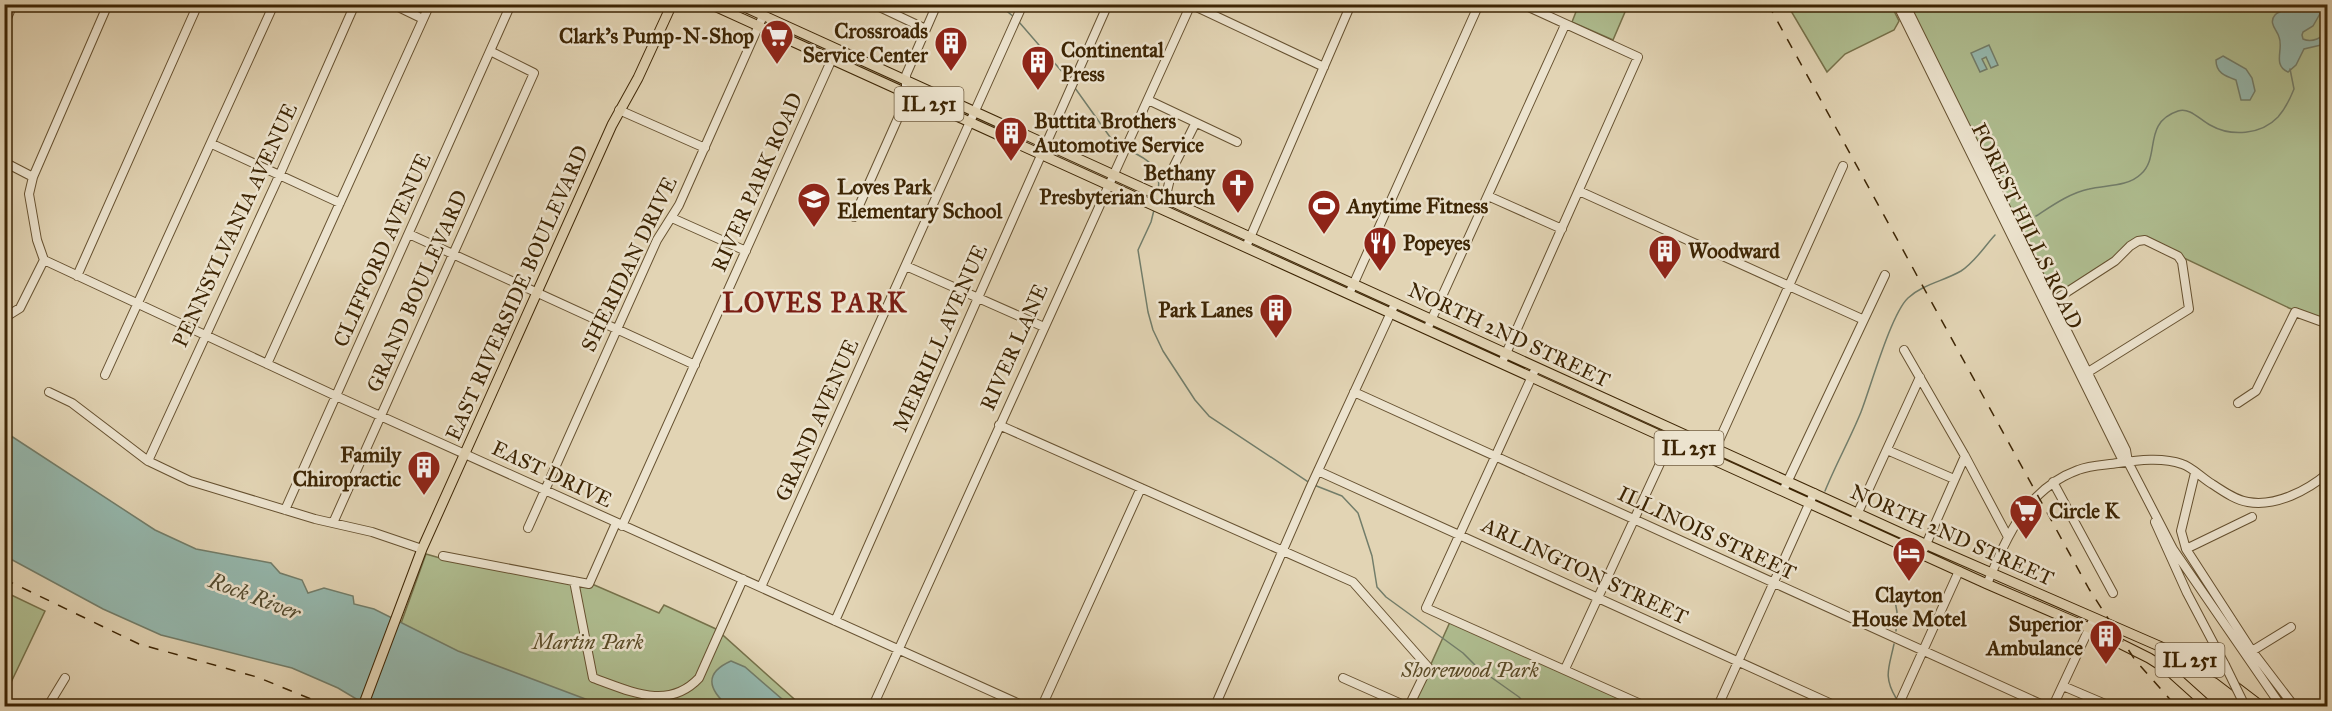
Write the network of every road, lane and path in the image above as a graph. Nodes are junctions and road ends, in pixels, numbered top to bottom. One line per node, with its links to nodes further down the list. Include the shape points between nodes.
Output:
1 (13, 4): 24 (street)
2 (108, 4): 48 (street)
3 (198, 4): 64 (street)
4 (274, 4): 41 (street)
5 (355, 4): 47 (street, PENNSYLVANIA AVENUE)
6 (392, 4): 23 (street)
7 (430, 4): 23 (street)
8 (512, 4): 29 (street, CLIFFORD AVENUE)
9 (672, 4): 36 (main road, EAST RIVERSIDE BOULEVARD)
10 (710, 4): 26 (main road, NORTH 2ND STREET / IL 251)
11 (738, 4): 22 (main road, NORTH 2ND STREET / IL 251)
12 (873, 4): 27 (street)
13 (937, 4): 27 (street)
14 (1023, 4): 37 (street, GRAND AVENUE)
15 (1108, 4): 42 (street, MERRILL AVENUE)
16 (1352, 4): 32 (street)
17 (1522, 4): 25 (street)
18 (1897, 4): 30 (street, FOREST HILLS ROAD)
19 (1905, 4): 30 (street, FOREST HILLS ROAD)
20 (1190, 5): 32 (street); 35 (street, RIVER LANE)
21 (1475, 6): 65 (street)
22 (763, 16): 26 (street, SHERIDAN DRIVE); 28 (main road, NORTH 2ND STREET / IL 251)
23 (423, 19): 53 (street)
24 (4, 25)
25 (1565, 25): 50 (street, via 1638,57); 51 (street)
26 (759, 26): 31 (main road, NORTH 2ND STREET / IL 251); 43 (street, SHERIDAN DRIVE)
27 (926, 29): 33 (street)
28 (836, 50): 31 (street, RIVER PARK ROAD); 33 (main road, NORTH 2ND STREET / IL 251)
29 (490, 51): 57 (street, CLIFFORD AVENUE); 60 (street, GRAND BOULEVARD, via 534,73)
30 (1928, 58): 72 (street, FOREST HILLS ROAD)
31 (832, 59): 34 (main road, NORTH 2ND STREET / IL 251); 59 (street, RIVER PARK ROAD)
32 (1324, 67): 58 (street)
33 (905, 82): 34 (street); 37 (main road, NORTH 2ND STREET / IL 251)
34 (905, 92): 38 (main road, NORTH 2ND STREET / IL 251); 54 (street, via 906,100)
35 (1148, 100): 39 (street); 49 (street, RIVER LANE)
36 (619, 110): 43 (street); 67 (main road, EAST RIVERSIDE BOULEVARD)
37 (975, 113): 38 (street, GRAND AVENUE); 42 (main road, NORTH 2ND STREET / IL 251)
38 (970, 123): 44 (main road, NORTH 2ND STREET / IL 251); 62 (street, GRAND AVENUE)
39 (1195, 123): 40 (street); 52 (street, via 1172,170)
40 (1237, 142)
41 (212, 144): 47 (street); 71 (street)
42 (1045, 145): 44 (street, MERRILL AVENUE); 49 (main road, NORTH 2ND STREET / IL 251)
43 (705, 148): 55 (street, SHERIDAN DRIVE)
44 (1041, 154): 49 (main road, NORTH 2ND STREET / IL 251); 69 (street, MERRILL AVENUE)
45 (4, 162): 48 (street)
46 (1843, 166): 66 (street)
47 (280, 174): 53 (street); 81 (street, PENNSYLVANIA AVENUE)
48 (33, 177): 61 (street, via 29,195)
49 (1110, 180): 52 (main road, NORTH 2ND STREET / IL 251, via 1150,193); 52 (main road, NORTH 2ND STREET / IL 251, via 1149,203); 78 (street, RIVER LANE)
50 (1579, 190): 56 (street); 66 (street)
51 (1488, 195): 56 (street); 75 (street)
52 (1163, 202): 58 (main road, NORTH 2ND STREET / IL 251)
53 (340, 203): 84 (street)
54 (854, 217)
55 (672, 218): 59 (street); 80 (street, SHERIDAN DRIVE, via 657,240)
56 (1562, 229): 83 (street)
57 (409, 234): 60 (street); 92 (street, CLIFFORD AVENUE)
58 (1248, 243): 65 (main road, NORTH 2ND STREET / IL 251); 68 (main road, NORTH 2ND STREET / IL 251)
59 (746, 251): 85 (street, RIVER PARK ROAD)
60 (453, 256): 67 (street); 94 (street, GRAND BOULEVARD)
61 (44, 260): 64 (street, EAST DRIVE); 74 (street, via 20,308)
62 (906, 266): 69 (street); 137 (street, GRAND AVENUE)
63 (1885, 275): 76 (street)
64 (76, 276): 71 (street, EAST DRIVE)
65 (1354, 283): 68 (street); 70 (main road, NORTH 2ND STREET / IL 251)
66 (1789, 285): 76 (street); 98 (street)
67 (536, 293): 80 (street); 99 (main road, EAST RIVERSIDE BOULEVARD)
68 (1349, 294): 73 (main road, NORTH 2ND STREET / IL 251)
69 (978, 298): 78 (street); 141 (street, MERRILL AVENUE)
70 (1395, 303): 73 (street); 75 (main road, NORTH 2ND STREET / IL 251)
71 (138, 304): 81 (street, EAST DRIVE); 87 (street)
72 (2049, 304): 88 (street, FOREST HILLS ROAD); 88 (street, via 2115,261 2138,241 2145,240 2173,252 2182,262 2189,309)
73 (1390, 313): 79 (main road, NORTH 2ND STREET / IL 251); 91 (street)
74 (4, 318)
75 (1432, 319): 79 (street); 83 (main road, NORTH 2ND STREET / IL 251)
76 (1862, 319): 108 (street)
77 (2328, 324): 93 (street, via 2295,312 2256,391)
78 (1044, 327): 95 (street, RIVER LANE)
79 (1427, 329): 83 (main road, NORTH 2ND STREET / IL 251)
80 (616, 330): 85 (street); 112 (street, SHERIDAN DRIVE)
81 (205, 335): 84 (street, EAST DRIVE); 102 (street, PENNSYLVANIA AVENUE)
82 (1904, 350): 89 (street)
83 (1503, 359): 86 (main road, NORTH 2ND STREET / IL 251)
84 (267, 364): 92 (street, EAST DRIVE)
85 (695, 365): 122 (street, RIVER PARK ROAD)
86 (1534, 372): 96 (main road, NORTH 2ND STREET / IL 251); 100 (street)
87 (105, 375)
88 (2084, 375): 103 (street, FOREST HILLS ROAD, via 2126,450)
89 (1920, 377): 97 (street); 101 (street)
90 (49, 392): 102 (street, via 72,403)
91 (1354, 392): 100 (street, ILLINOIS STREET); 105 (street)
92 (336, 396): 94 (street, EAST DRIVE); 116 (street, CLIFFORD AVENUE)
93 (2238, 403)
94 (381, 416): 99 (street, EAST DRIVE); 120 (street, GRAND BOULEVARD)
95 (999, 425): 111 (street); 144 (street, RIVER LANE)
96 (1673, 435): 98 (main road, NORTH 2ND STREET / IL 251); 119 (street)
97 (1887, 450): 107 (street); 117 (street)
98 (1713, 453): 108 (main road, NORTH 2ND STREET / IL 251); 113 (main road, NORTH 2ND STREET / IL 251)
99 (465, 454): 112 (street, EAST DRIVE); 126 (main road, EAST RIVERSIDE BOULEVARD)
100 (1496, 456): 119 (street, ILLINOIS STREET); 124 (street)
101 (1965, 456): 107 (street); 125 (street)
102 (148, 461): 116 (street, via 204,486)
103 (2128, 462): 104 (street, via 2168,460 2184,464); 109 (street, via 2079,469); 110 (street, FOREST HILLS ROAD)
104 (2195, 473): 106 (street, via 2230,495 2262,503 2299,492); 128 (street, via 2181,531)
105 (1317, 474): 124 (street, ARLINGTON STREET); 129 (street)
106 (2327, 474)
107 (1954, 479): 127 (street)
108 (1787, 481): 113 (street); 114 (main road, NORTH 2ND STREET / IL 251)
109 (2053, 482): 125 (street, via 2031,500); 138 (street)
110 (2142, 487): 167 (street, FOREST HILLS ROAD, bridge, via 2161,539); 169 (street, FOREST HILLS ROAD, via 2173,549)
111 (1142, 488): 129 (street); 156 (street)
112 (544, 491): 122 (street, EAST DRIVE); 123 (street, SHERIDAN DRIVE)
113 (1783, 491): 115 (main road, NORTH 2ND STREET / IL 251)
114 (1814, 493): 115 (street); 117 (main road, NORTH 2ND STREET / IL 251)
115 (1810, 503): 121 (main road, NORTH 2ND STREET / IL 251); 135 (street)
116 (285, 510): 120 (street)
117 (1858, 513): 121 (street); 127 (main road, NORTH 2ND STREET / IL 251)
118 (2252, 517): 128 (street)
119 (1634, 519): 135 (street, ILLINOIS STREET); 139 (street)
120 (333, 523): 126 (street)
121 (1854, 523): 127 (main road, NORTH 2ND STREET / IL 251)
122 (619, 524): 133 (street, EAST DRIVE); 134 (street, RIVER PARK ROAD, via 591,582)
123 (528, 528)
124 (1460, 534): 139 (street, ARLINGTON STREET); 148 (street, via 1426,608)
125 (2008, 537): 132 (street)
126 (422, 549): 153 (main road, EAST RIVERSIDE BOULEVARD)
127 (1924, 549): 131 (main road, NORTH 2ND STREET / IL 251); 132 (main road, NORTH 2ND STREET / IL 251)
128 (2186, 549): 146 (street)
129 (1282, 552): 157 (street); 158 (street, via 1353,582 1428,667)
130 (443, 556): 134 (street)
131 (1959, 571): 136 (main road, NORTH 2ND STREET / IL 251); 145 (street)
132 (1991, 574): 136 (street); 140 (main road, NORTH 2ND STREET / IL 251)
133 (743, 579): 134 (street, via 699,678 676,696 660,699 593,678); 137 (street, EAST DRIVE)
134 (574, 581)
135 (1773, 584): 145 (street, ILLINOIS STREET); 147 (street)
136 (1987, 584): 143 (main road, NORTH 2ND STREET / IL 251)
137 (761, 587): 141 (street, EAST DRIVE)
138 (2113, 593)
139 (1598, 598): 147 (street, ARLINGTON STREET); 148 (street)
140 (2094, 618): 143 (street); 168 (main road, NORTH 2ND STREET / IL 251, via 2219,674)
141 (835, 621): 144 (street, EAST DRIVE)
142 (2291, 627): 146 (street)
143 (2089, 628): 151 (street); 166 (main road, NORTH 2ND STREET / IL 251, via 2150,658)
144 (898, 649): 154 (street, RIVER LANE); 155 (street, EAST DRIVE)
145 (1923, 651): 162 (street); 163 (street, ILLINOIS STREET)
146 (2252, 651): 170 (street)
147 (1738, 661): 160 (street); 161 (street, ARLINGTON STREET)
148 (1565, 669): 159 (street)
149 (65, 678): 152 (street)
150 (1343, 678): 158 (street)
151 (2063, 686): 164 (street); 165 (street)
152 (48, 706)
153 (363, 706)
154 (873, 706)
155 (1024, 706)
156 (1042, 706)
157 (1215, 706)
158 (1408, 706)
159 (1645, 706)
160 (1718, 706)
161 (1836, 706)
162 (1898, 706)
163 (2045, 706)
164 (2053, 706)
165 (2110, 706)
166 (2208, 706)
167 (2245, 706)
168 (2261, 706)
169 (2281, 706)
170 (2294, 706)

